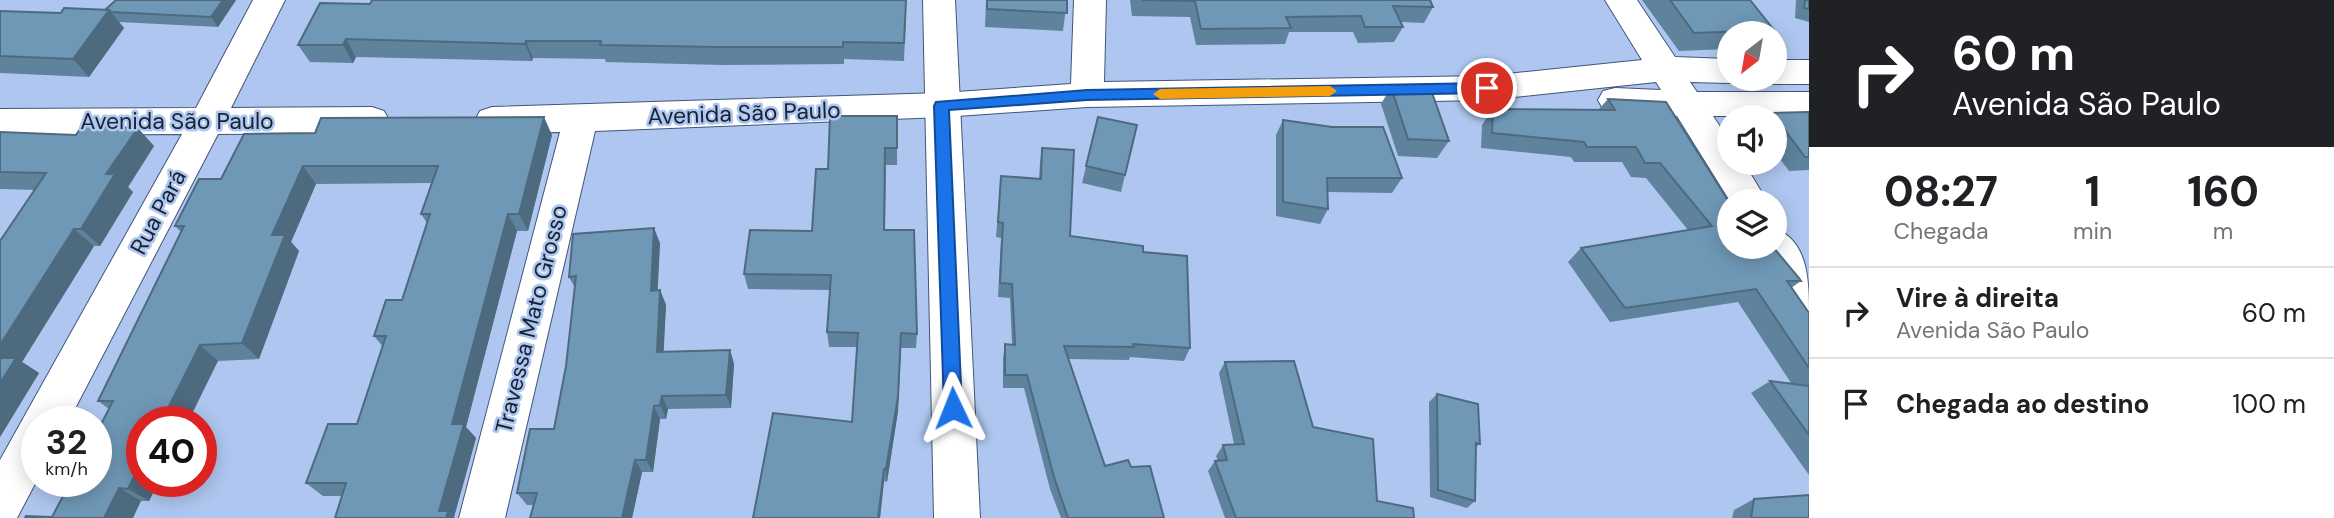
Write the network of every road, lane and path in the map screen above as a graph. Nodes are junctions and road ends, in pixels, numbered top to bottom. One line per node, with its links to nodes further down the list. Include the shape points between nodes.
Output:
1 (269, 0): 17 (street, Rua Pará)
2 (939, 0): 13 (street)
3 (1090, 0): 10 (street)
4 (1621, 0): 5 (street)
5 (1666, 69): 6 (street, Avenida São Paulo); 9 (street, Avenida São Paulo); 11 (street)
6 (1717, 71)
7 (1787, 72): 8 (street)
8 (1809, 72)
9 (1487, 88): 10 (street, Avenida São Paulo); 11 (street, Avenida São Paulo, via 1551,97)
10 (1087, 95): 13 (street, Avenida São Paulo)
11 (1688, 104): 12 (street, Avenida São Paulo); 19 (street)
12 (1809, 104)
13 (942, 106): 14 (street, Avenida São Paulo); 26 (street)
14 (581, 119): 16 (street, Avenida São Paulo); 25 (street, Travessa Mato Grosso)
15 (401, 120): 17 (street, Avenida São Paulo)
16 (456, 120)
17 (207, 121): 18 (street, Avenida São Paulo); 22 (street, Rua Pará)
18 (0, 122)
19 (1741, 189)
20 (1784, 259): 21 (street)
21 (1809, 298)
22 (54, 406)
23 (21, 466): 24 (street)
24 (0, 505)
25 (482, 518)
26 (957, 518)

